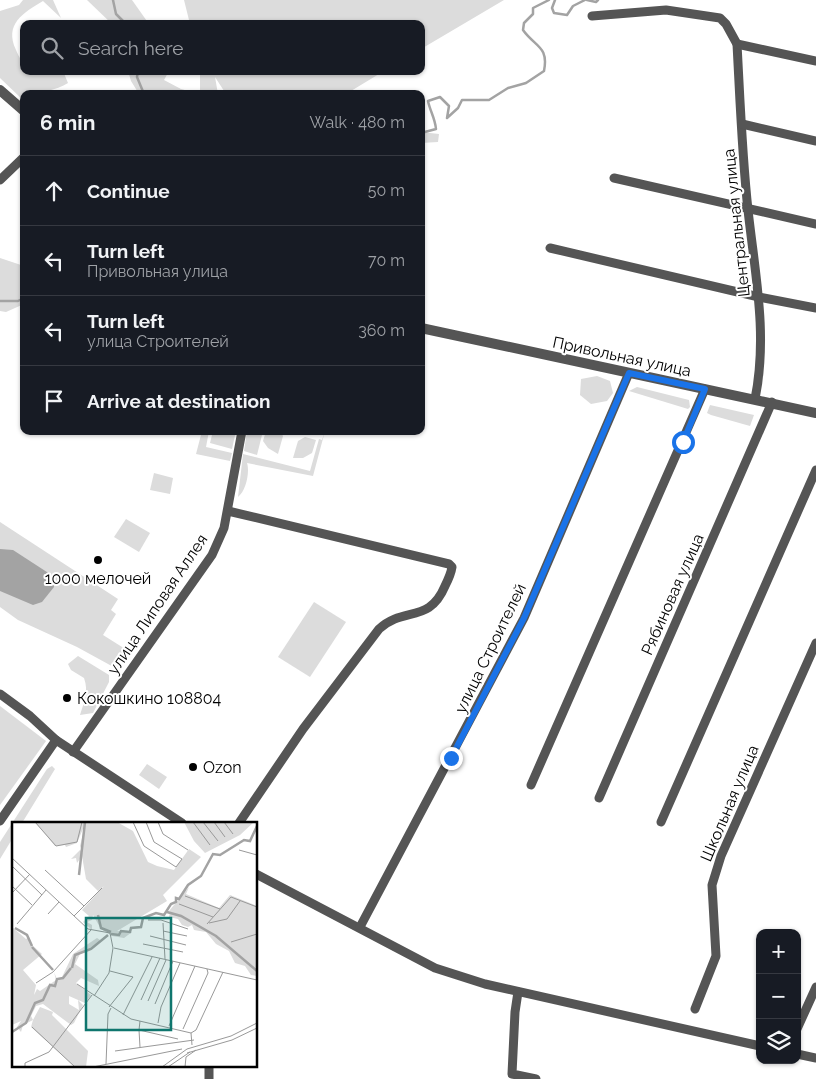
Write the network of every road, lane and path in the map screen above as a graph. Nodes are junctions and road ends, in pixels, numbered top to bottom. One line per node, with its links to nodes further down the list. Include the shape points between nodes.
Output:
1 (592, 16): 2 (street, via 666,10 720,18)
2 (737, 44): 3 (street); 6 (street, Центральная улица)
3 (816, 61)
4 (0, 90): 5 (street)
5 (20, 108)
6 (742, 124): 7 (street); 11 (street, Центральная улица)
7 (816, 141)
8 (20, 161): 10 (street)
9 (614, 178): 11 (street)
10 (0, 180)
11 (748, 208): 12 (street); 14 (street, Центральная улица)
12 (816, 224)
13 (550, 248): 14 (street)
14 (759, 297): 15 (street); 19 (street, Центральная улица, via 762,357)
15 (816, 308)
16 (425, 329): 17 (street, Привольная улица)
17 (629, 373): 18 (street, Привольная улица); 36 (street, улица Строителей, via 524,618)
18 (705, 389): 19 (street, Привольная улица); 29 (street)
19 (754, 399): 20 (street, Привольная улица)
20 (772, 402): 21 (street, Привольная улица); 30 (street, Рябиновая улица)
21 (816, 413)
22 (241, 435): 24 (street, улица Липовая Аллея)
23 (816, 470): 34 (street)
24 (228, 511): 28 (street, улица Липовая Аллея, via 212,555); 33 (street, via 430,559 449,564 452,568 440,598 431,608 394,618 378,629 303,729)
25 (816, 643): 39 (street, Школьная улица, via 721,856 712,886 716,956)
26 (0, 694): 27 (street)
27 (56, 740): 28 (street); 31 (street)
28 (73, 752): 32 (street)
29 (531, 785)
30 (599, 798)
31 (0, 821)
32 (180, 822)
33 (240, 822)
34 (661, 822)
35 (258, 875): 36 (street)
36 (360, 927): 38 (street, via 435,968)
37 (816, 987): 40 (street)
38 (518, 992): 41 (street); 45 (street)
39 (695, 1009)
40 (801, 1020)
41 (756, 1045)
42 (801, 1055): 43 (street)
43 (816, 1058)
44 (209, 1066): 46 (street)
45 (512, 1076): 47 (street)
46 (209, 1079)
47 (536, 1079)

